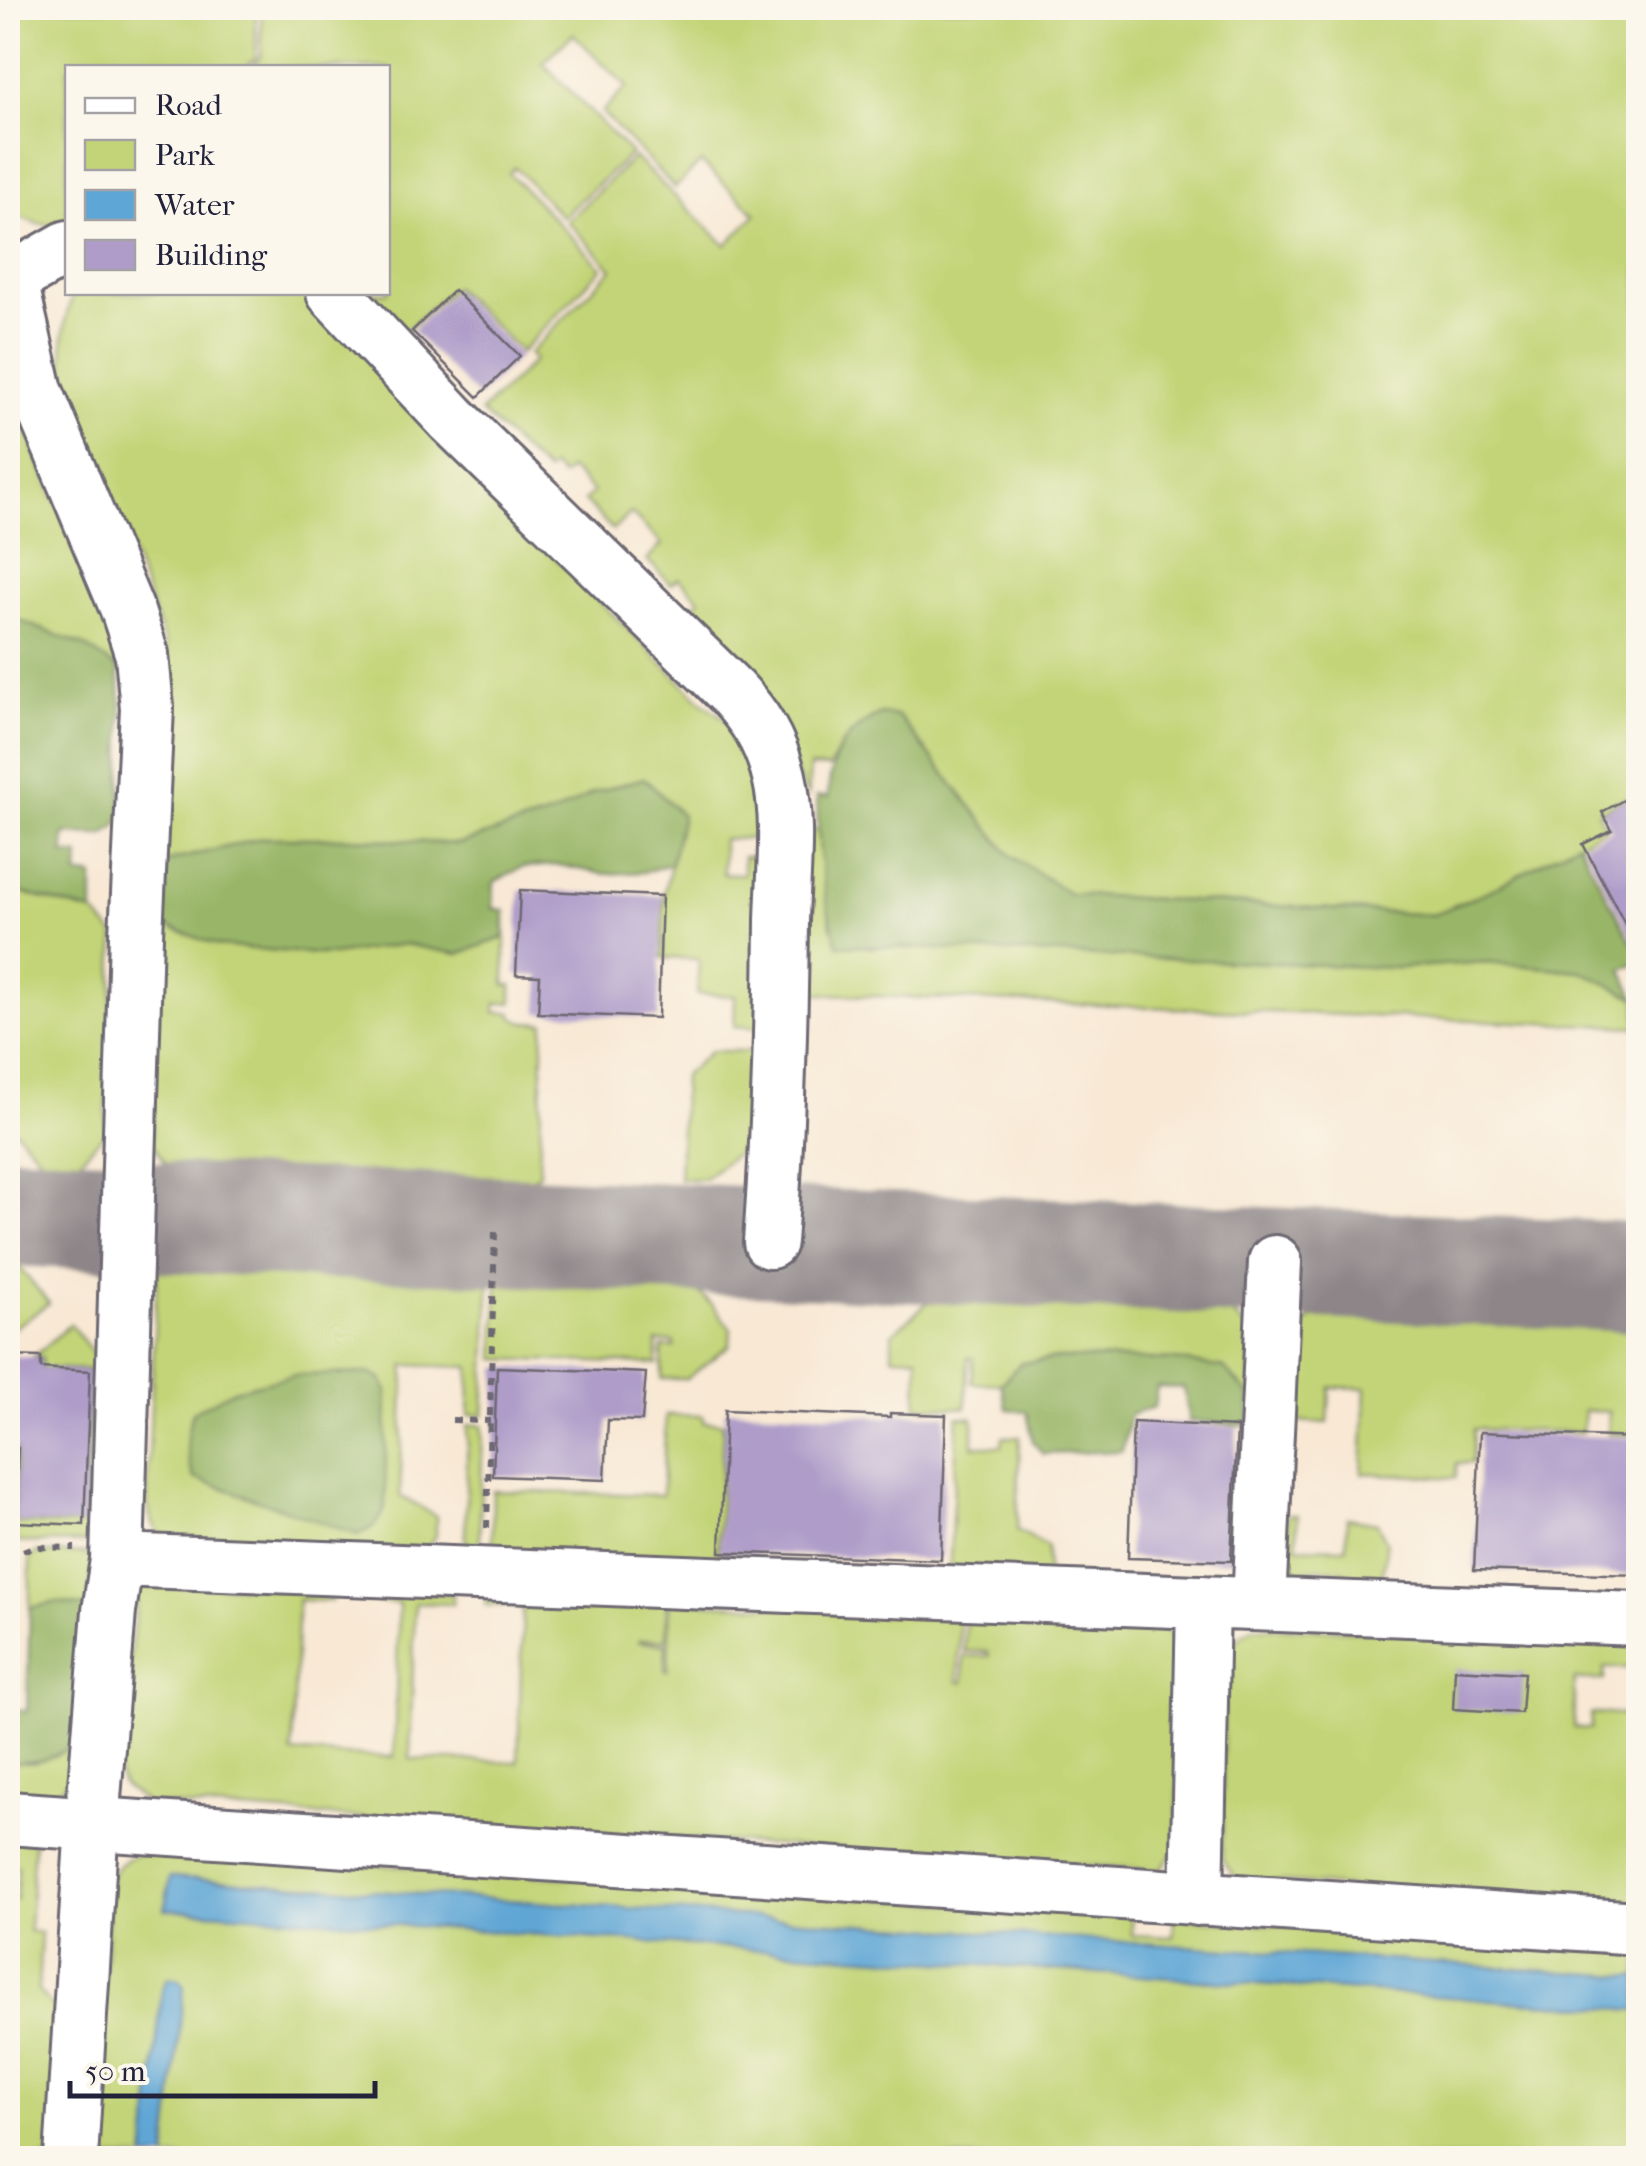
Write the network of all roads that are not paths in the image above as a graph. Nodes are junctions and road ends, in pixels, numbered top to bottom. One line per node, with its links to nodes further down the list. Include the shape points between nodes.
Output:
1 (65, 248): 2 (street)
2 (10, 273): 4 (street)
3 (336, 295): 5 (street, via 452,419 731,690 769,742 784,813)
4 (22, 386): 7 (street, via 128,608 147,708)
5 (770, 1242)
6 (1275, 1262): 9 (street)
7 (117, 1560): 8 (street); 12 (street)
8 (1203, 1602): 9 (street); 13 (street)
9 (1260, 1604): 10 (street)
10 (1638, 1619)
11 (8, 1818): 12 (street)
12 (92, 1823): 13 (street); 15 (street)
13 (1197, 1898): 14 (street)
14 (1638, 1928)
15 (72, 2158)

